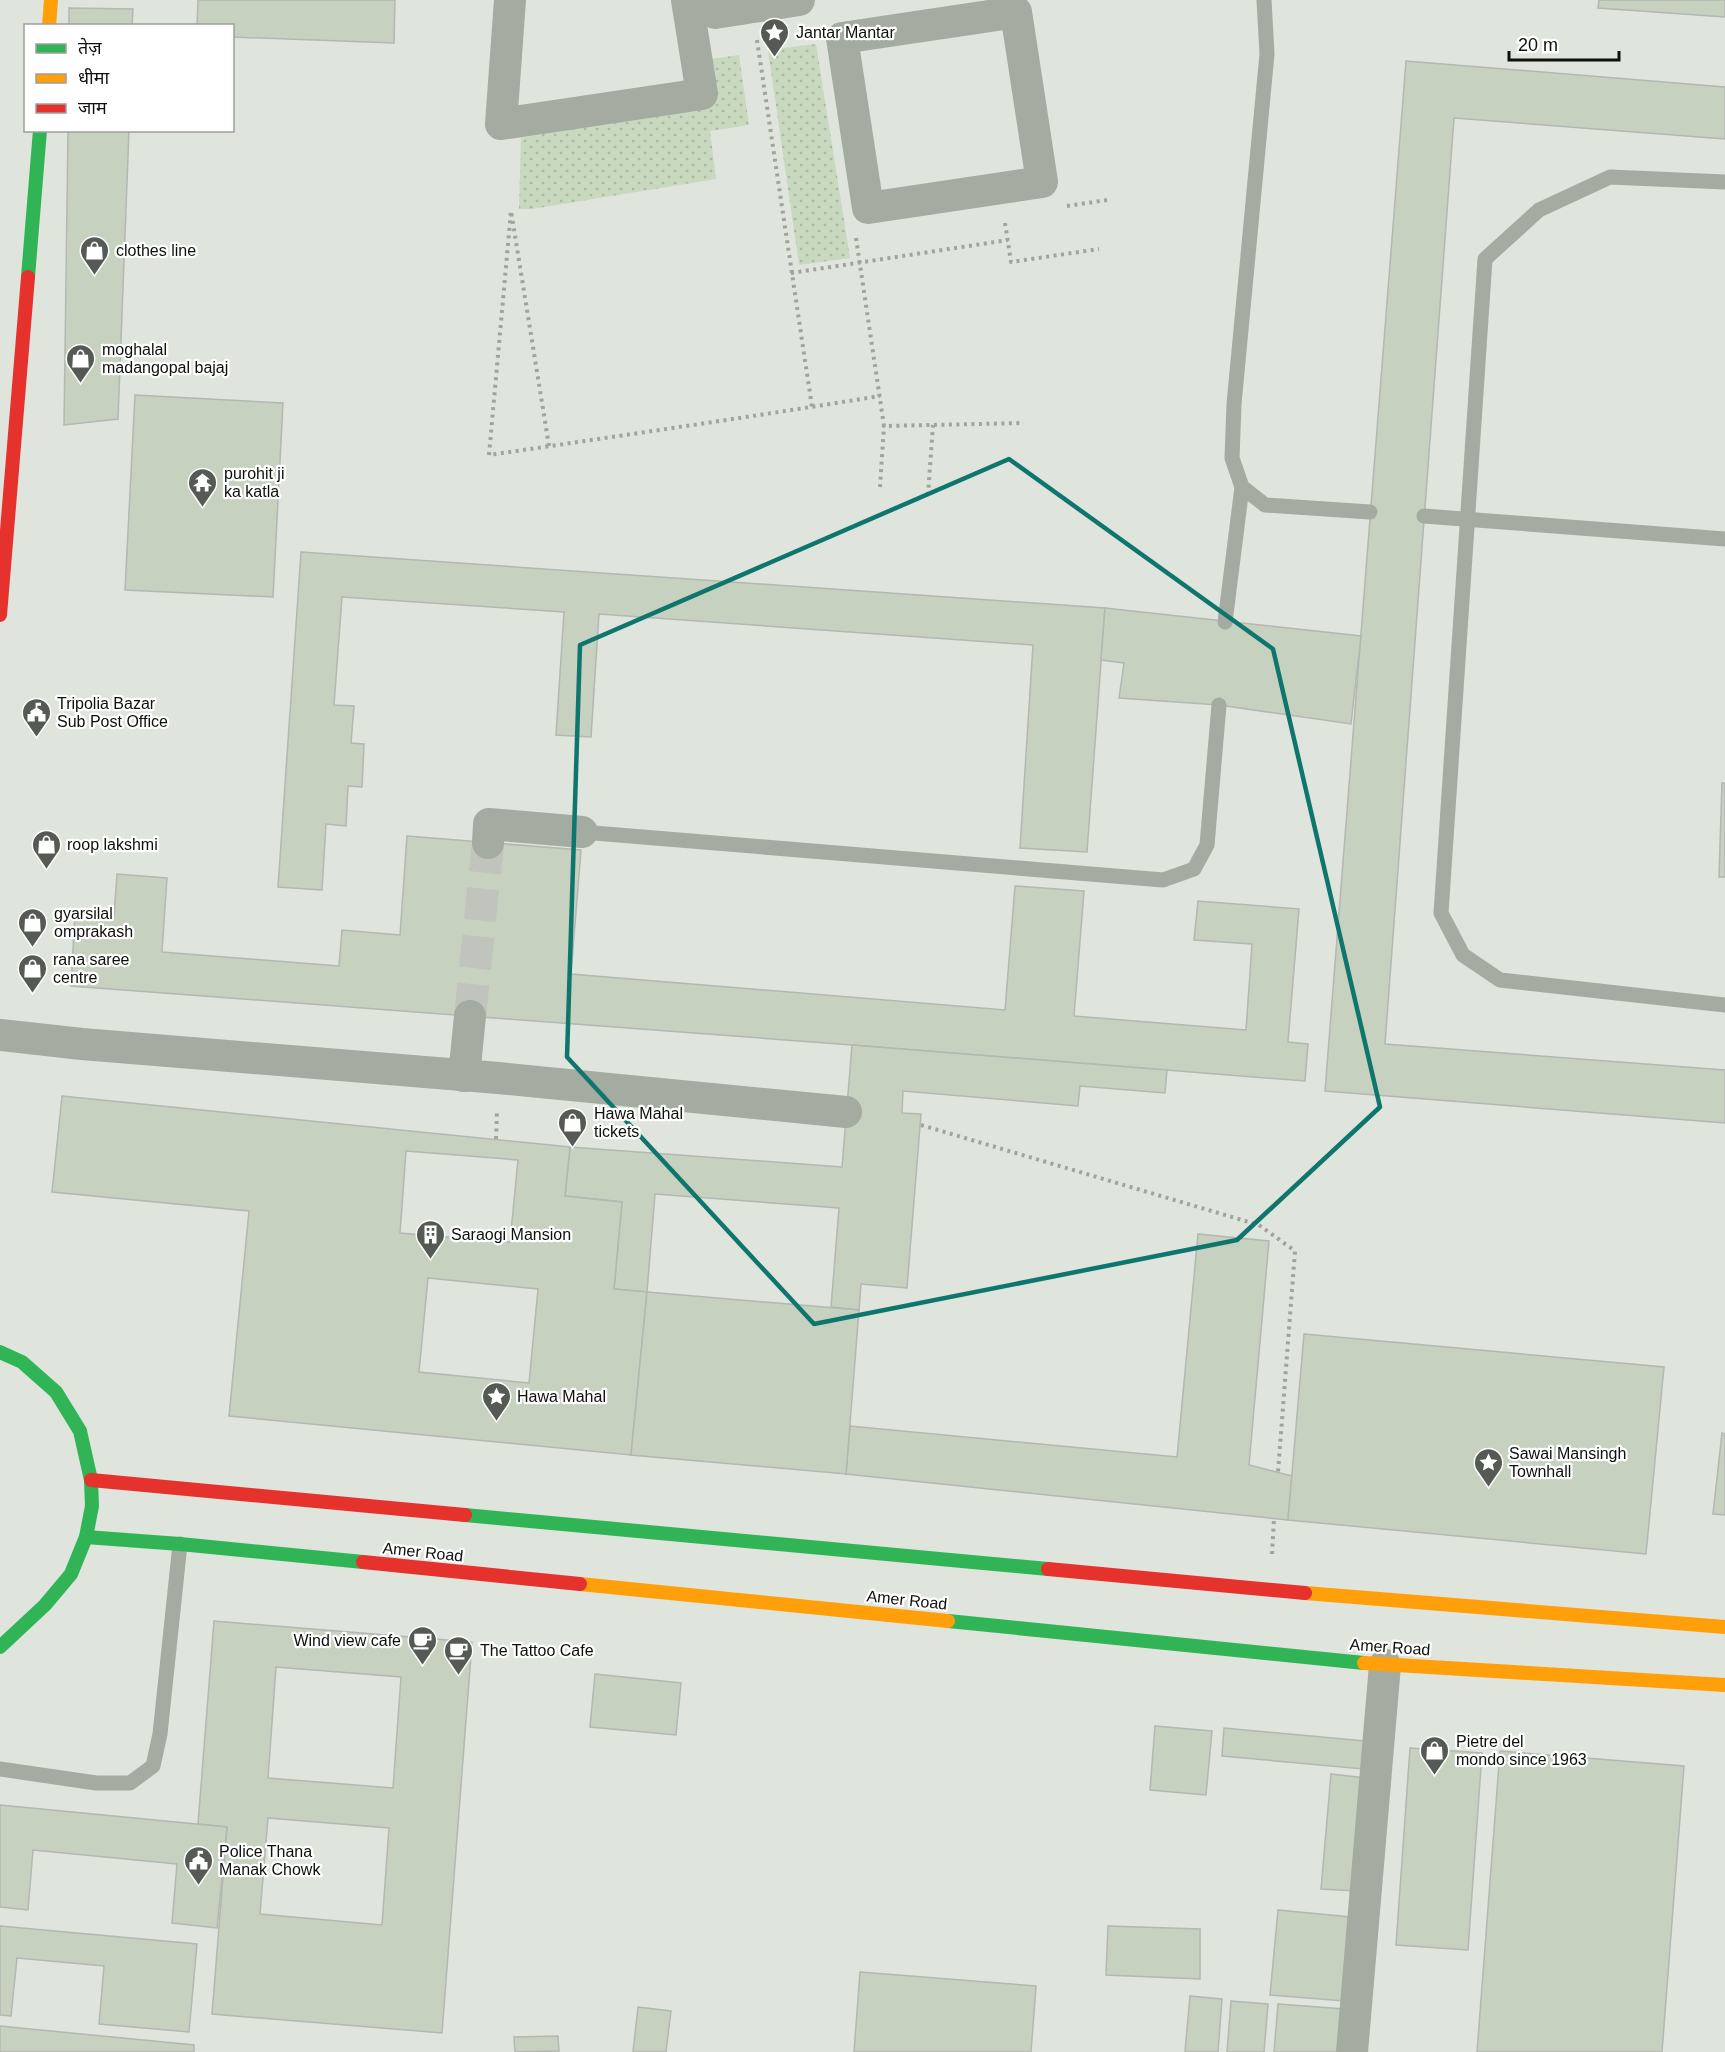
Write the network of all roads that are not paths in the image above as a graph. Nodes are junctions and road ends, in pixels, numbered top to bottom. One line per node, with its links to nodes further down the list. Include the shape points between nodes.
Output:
1 (51, 0): 8 (main road)
2 (510, 0): 3 (street, via 501,124 702,94)
3 (687, 0)
4 (713, 0): 5 (street, via 714,13)
5 (799, 0)
6 (1264, 0): 11 (lane, via 1267,54 1234,404 1232,458)
7 (1016, 12): 7 (street, via 1042,182 868,208 842,38)
8 (49, 24)
9 (40, 132): 16 (main road)
10 (1725, 182): 14 (lane, via 1610,177 1539,210 1485,259)
11 (1242, 487): 12 (lane, via 1265,505); 17 (lane)
12 (1371, 512)
13 (1424, 516): 14 (lane)
14 (1467, 519): 15 (lane); 21 (lane, via 1441,913 1463,955 1500,980)
15 (1725, 539)
16 (0, 615)
17 (1225, 622)
18 (1219, 705): 19 (lane, via 1207,845 1194,869 1163,880)
19 (582, 832): 20 (street, via 489,824)
20 (488, 843)
21 (1725, 1005)
22 (470, 1016): 24 (street)
23 (0, 1035): 24 (street)
24 (464, 1076): 25 (street)
25 (846, 1112)
26 (0, 1352): 27 (main road, via 22,1362 56,1392 80,1431)
27 (91, 1480): 28 (main road, via 92,1506); 30 (main road, via 1304,1593)
28 (86, 1537): 29 (main road, Amer Road); 31 (main road, via 71,1574 45,1605)
29 (180, 1544): 33 (main road, Amer Road); 35 (lane, via 160,1734 153,1766 130,1783 96,1783)
30 (1725, 1627)
31 (6, 1637): 32 (main road)
32 (0, 1647)
33 (1385, 1665): 34 (main road, Amer Road); 36 (street)
34 (1725, 1685)
35 (0, 1768)
36 (1352, 2052)

